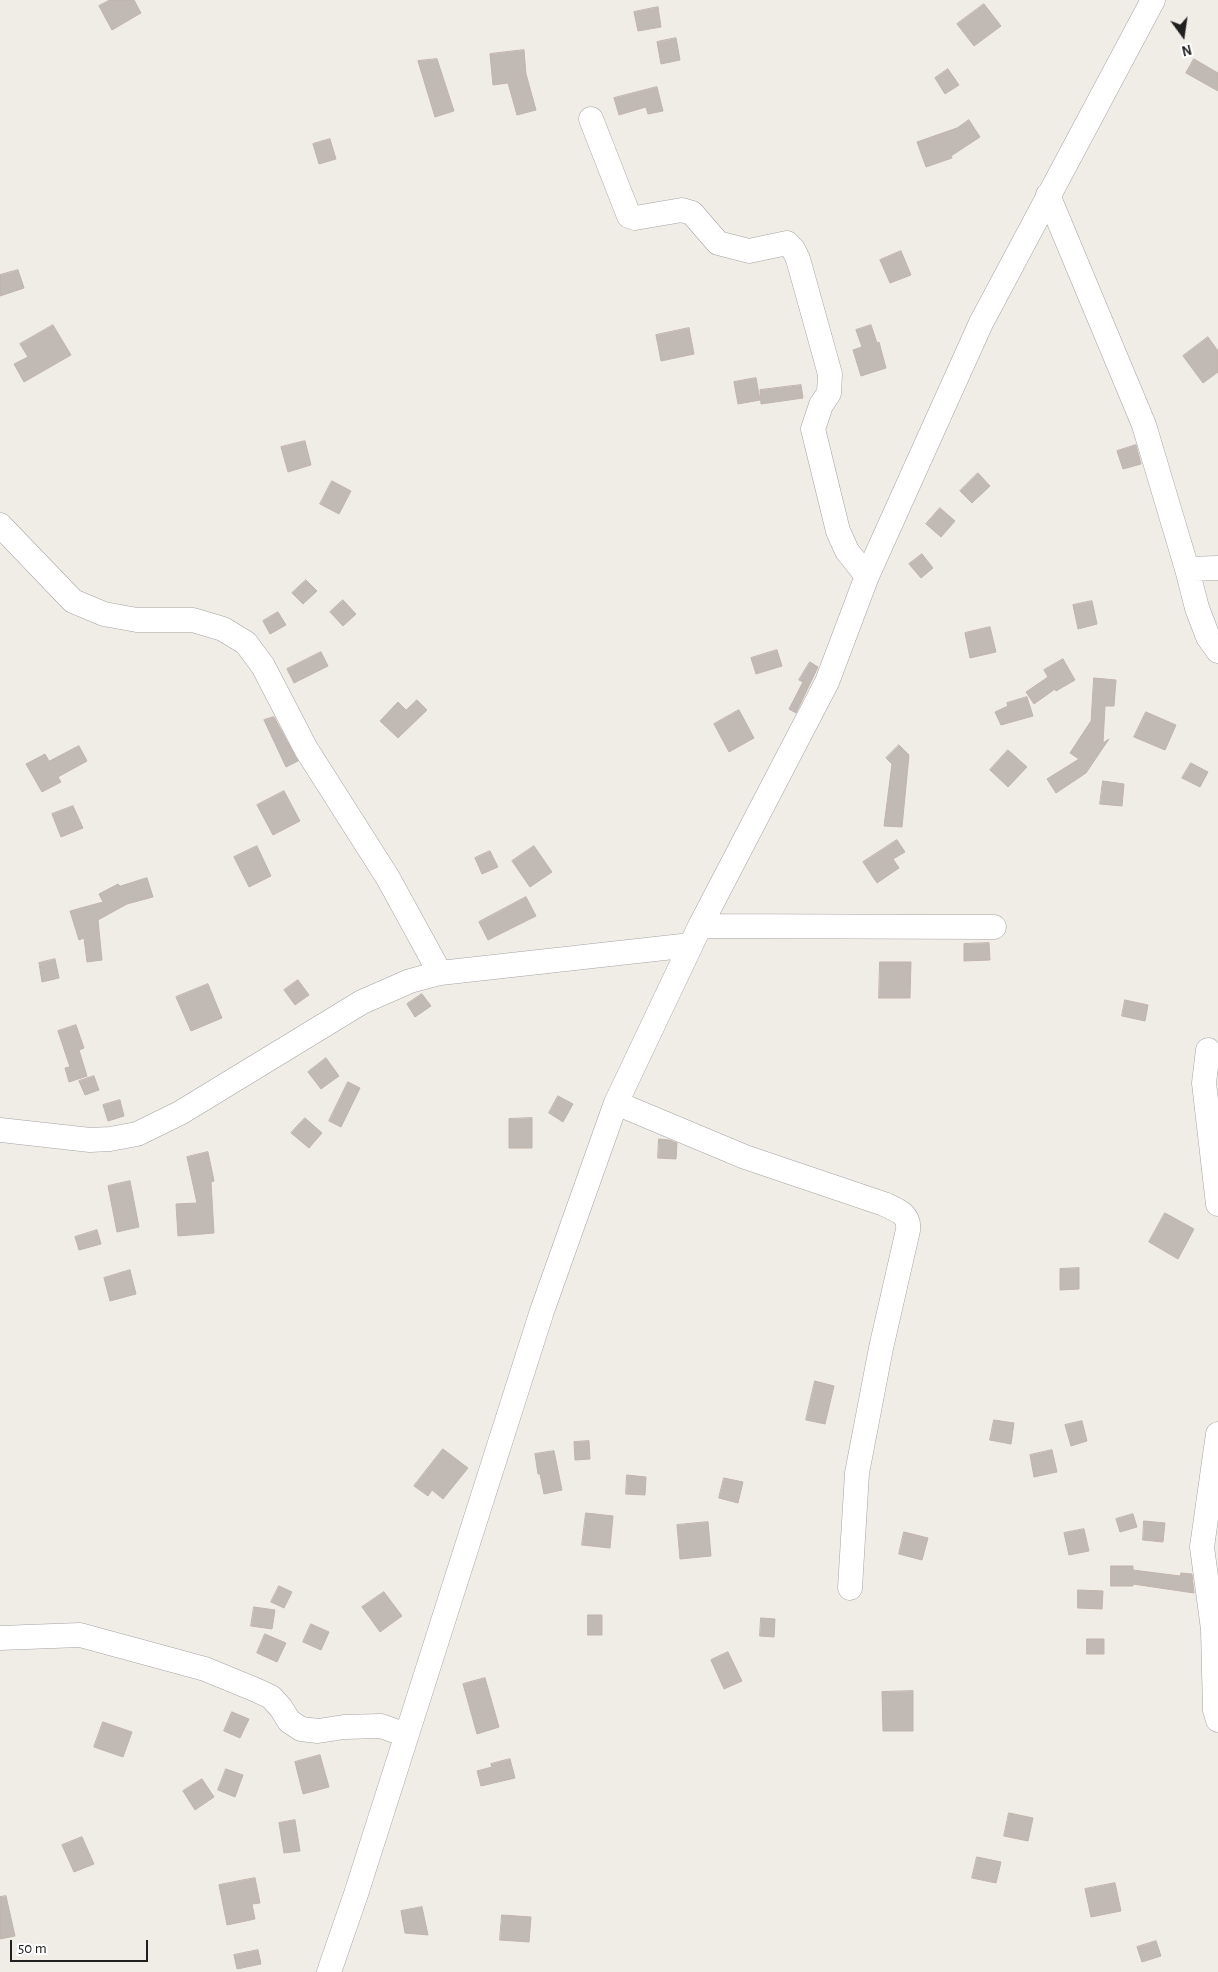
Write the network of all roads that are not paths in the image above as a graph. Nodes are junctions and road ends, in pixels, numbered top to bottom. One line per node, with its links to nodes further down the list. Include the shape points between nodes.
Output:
1 (1153, 0): 3 (street)
2 (591, 119): 7 (street, via 629,216 635,218 682,210 692,213 718,243 749,251 787,242 793,249 830,374 829,393 820,405 813,429 838,531 847,551)
3 (1048, 195): 5 (street, via 1144,425); 7 (street, via 981,323)
4 (0, 524): 11 (street, via 73,601 104,614 137,620 193,620 223,629 246,643 263,666 306,749 388,878)
5 (1188, 568): 6 (street); 8 (street, via 1197,608 1208,638)
6 (1218, 568)
7 (868, 576): 10 (street, via 827,682)
8 (1218, 651)
9 (994, 927): 10 (street)
10 (695, 936): 11 (street); 13 (street)
11 (440, 973): 14 (street, via 410,981 362,1002 180,1113 137,1134 90,1140)
12 (1208, 1050): 15 (street, via 1204,1083)
13 (616, 1103): 17 (street, via 745,1157 884,1204 907,1218 908,1230 880,1348 857,1473); 20 (street, via 542,1311)
14 (0, 1130)
15 (1218, 1204)
16 (1218, 1434): 19 (street, via 1202,1547 1213,1629)
17 (850, 1588)
18 (0, 1638): 20 (street, via 80,1635 205,1669 256,1690 271,1698 289,1721 301,1729 318,1731 381,1726)
19 (1218, 1720)
20 (406, 1735): 21 (street)
21 (330, 1972)

